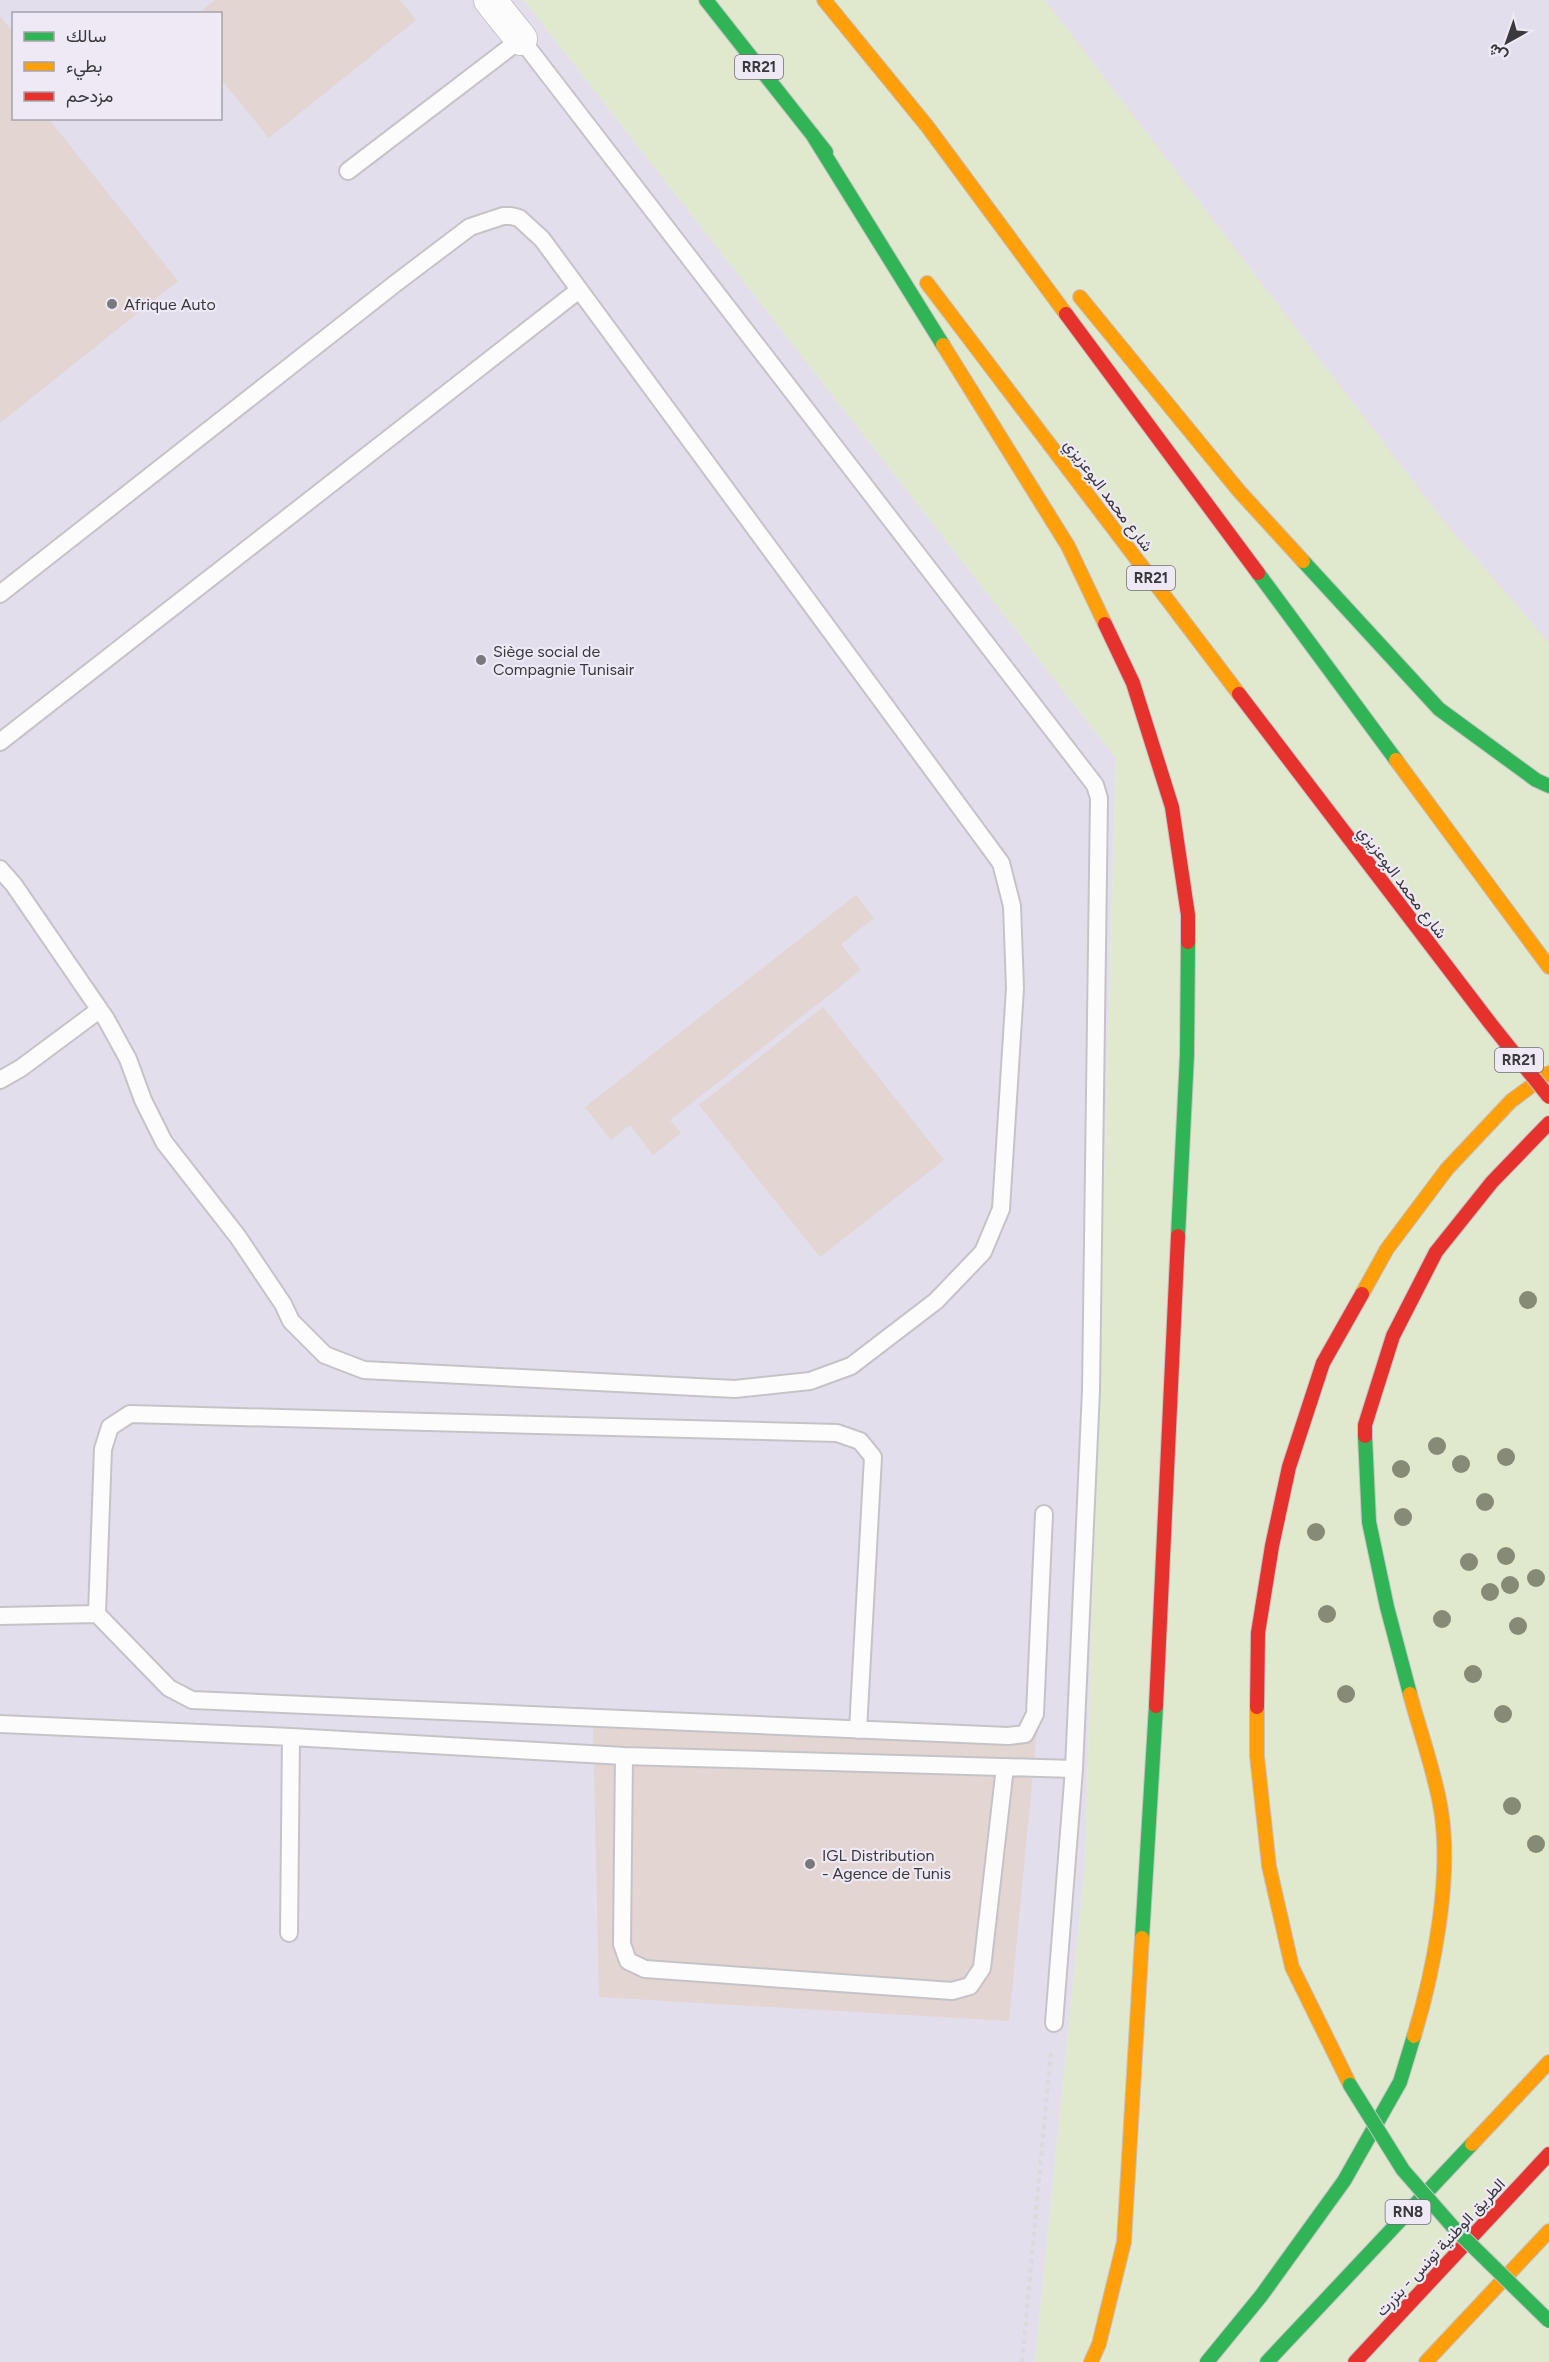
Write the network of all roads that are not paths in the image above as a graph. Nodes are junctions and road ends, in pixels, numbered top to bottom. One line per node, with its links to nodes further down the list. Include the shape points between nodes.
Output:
1 (490, 0): 4 (street)
2 (706, 0): 6 (highway, RR21)
3 (824, 0): 5 (highway)
4 (521, 39): 7 (lane); 31 (lane, via 1095,785 1099,798 1091,1390)
5 (927, 126): 8 (highway); 17 (highway)
6 (812, 134): 9 (highway, RR21); 38 (highway, via 1068,546 1133,683 1172,807 1188,915 1187,1055 1156,1706 1124,2242)
7 (348, 171)
8 (1023, 233)
9 (899, 247)
10 (921, 275): 21 (highway, شارع محمد البوعزيزي / RR21, bridge)
11 (1071, 287): 15 (highway, via 1239,492 1439,709)
12 (579, 290): 13 (lane, via 542,239 519,218 503,216 470,228); 14 (lane); 18 (lane, via 1001,862 1012,906 1015,988 1001,1209 983,1252 936,1301 851,1366 810,1382 735,1389 364,1370 325,1355 291,1321 238,1237 164,1142 128,1059)
13 (0, 594)
14 (0, 742)
15 (1549, 786)
16 (0, 869): 18 (lane)
17 (1549, 967)
18 (99, 1010): 20 (lane)
19 (1549, 1073): 37 (highway, bridge, via 1511,1101 1447,1169 1387,1249 1323,1363 1289,1467 1272,1546 1258,1633 1257,1756 1269,1866 1292,1967 1350,2085 1403,2170 1453,2227)
20 (0, 1080)
21 (1549, 1097)
22 (1549, 1123): 39 (highway, via 1492,1182 1436,1252 1393,1336 1365,1425 1369,1522 1387,1607 1441,1810 1444,1867 1437,1938 1422,2011 1400,2082 1344,2181 1261,2296)
23 (1044, 1514): 27 (lane, via 1035,1714 1025,1734)
24 (97, 1614): 25 (lane); 27 (lane, via 169,1688 192,1700); 27 (lane, via 103,1449 111,1427 130,1414 837,1433 860,1441 873,1457)
25 (0, 1616)
26 (0, 1724): 28 (lane)
27 (858, 1730)
28 (291, 1737): 29 (lane); 32 (lane)
29 (624, 1756): 30 (lane); 30 (lane, via 622,1944 628,1961 645,1969 952,1991 970,1986 982,1968)
30 (1005, 1767): 31 (lane)
31 (1074, 1769): 33 (lane)
32 (289, 1933)
33 (1054, 2023)
34 (1549, 2062): 40 (highway, RN8)
35 (1549, 2154): 41 (highway, الطريق الوطنية تونس - بنزرت)
36 (1549, 2231): 42 (highway)
37 (1549, 2321)
38 (1091, 2362)
39 (1207, 2362)
40 (1267, 2362)
41 (1355, 2362)
42 (1426, 2362)

